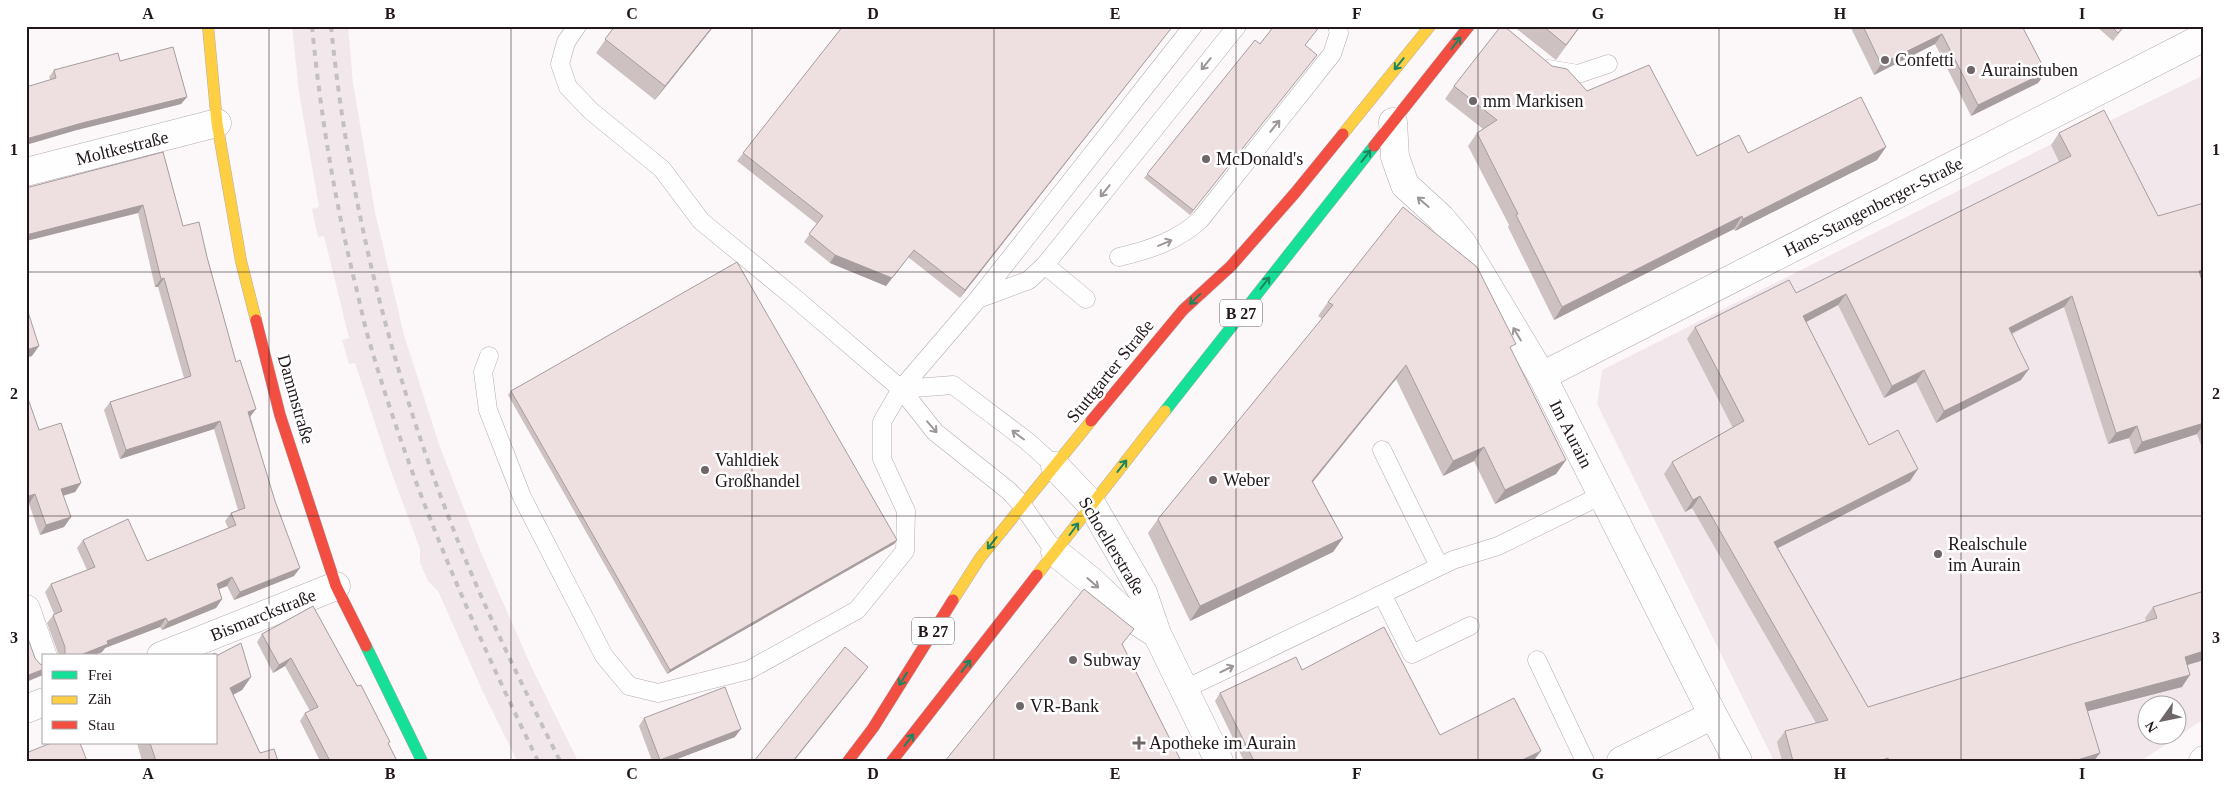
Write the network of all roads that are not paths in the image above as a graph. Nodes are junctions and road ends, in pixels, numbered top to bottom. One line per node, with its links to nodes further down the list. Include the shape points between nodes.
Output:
1 (208, 26): 12 (main road, Dammstraße)
2 (577, 26): 20 (lane, via 566,42 560,64 568,87 591,111 662,169 702,221)
3 (1193, 26): 16 (lane)
4 (1237, 26): 15 (lane, one-way to 15)
5 (1337, 26): 14 (lane, one-way to 5, via 1173,240 1200,220 1332,54 1339,33)
6 (1430, 26): 22 (main road, Stuttgarter Straße / B 27, one-way to 22, via 1295,193 1231,266 1183,310)
7 (1469, 26): 11 (main road, B 27, one-way to 7)
8 (2204, 37): 19 (street, Hans-Stangenberger-Straße)
9 (1535, 58): 10 (lane, via 1550,70 1578,74)
10 (1608, 64)
11 (1393, 122): 19 (street, Im Aurain, one-way to 11, via 1462,243 1441,218 1405,185 1395,157); 25 (main road, B 27, one-way to 11)
12 (217, 123): 13 (street, Moltkestraße); 28 (main road, Dammstraße, via 241,261 280,415)
13 (26, 172)
14 (1119, 257)
15 (1046, 265): 16 (lane, via 1029,280); 17 (lane)
16 (978, 299): 20 (lane)
17 (1086, 299)
18 (489, 356): 20 (lane, via 483,372 488,410 522,497 604,656 629,686 658,693 749,670 857,610 905,551 906,511 882,459 882,422)
19 (1542, 376): 23 (street, Im Aurain)
20 (901, 390): 22 (lane, one-way to 20, via 953,385); 24 (lane, one-way to 24, via 935,432)
21 (1382, 450): 27 (lane)
22 (1055, 466): 24 (main road, Stuttgarter Straße / B 27); 25 (street, Schoellerstraße)
23 (1602, 495): 27 (lane, via 1498,546); 39 (street, Im Aurain)
24 (1022, 505): 26 (lane); 41 (main road, Stuttgarter Straße / B 27, one-way to 41, via 980,558 873,728)
25 (1092, 505): 26 (main road, B 27, one-way to 25); 32 (street, Schoellerstraße, via 1143,593)
26 (1055, 552): 32 (street, Schoellerstraße, one-way to 32, via 1127,614); 42 (main road, B 27, one-way to 26)
27 (1440, 566): 29 (lane)
28 (336, 586): 34 (street, Bismarckstraße); 40 (main road, Dammstraße)
29 (1388, 591): 31 (lane, via 1412,654); 36 (lane, one-way to 29)
30 (26, 609): 33 (street)
31 (1470, 626)
32 (1156, 634): 36 (street, Schoellerstraße)
33 (42, 654)
34 (166, 654)
35 (1537, 660): 44 (lane)
36 (1183, 690): 43 (street, Schoellerstraße)
37 (42, 703): 38 (street)
38 (26, 709)
39 (1713, 715): 45 (street); 46 (street, Im Aurain)
40 (422, 761)
41 (848, 761)
42 (892, 761)
43 (1219, 761)
44 (1585, 761)
45 (1620, 761)
46 (1738, 761)

